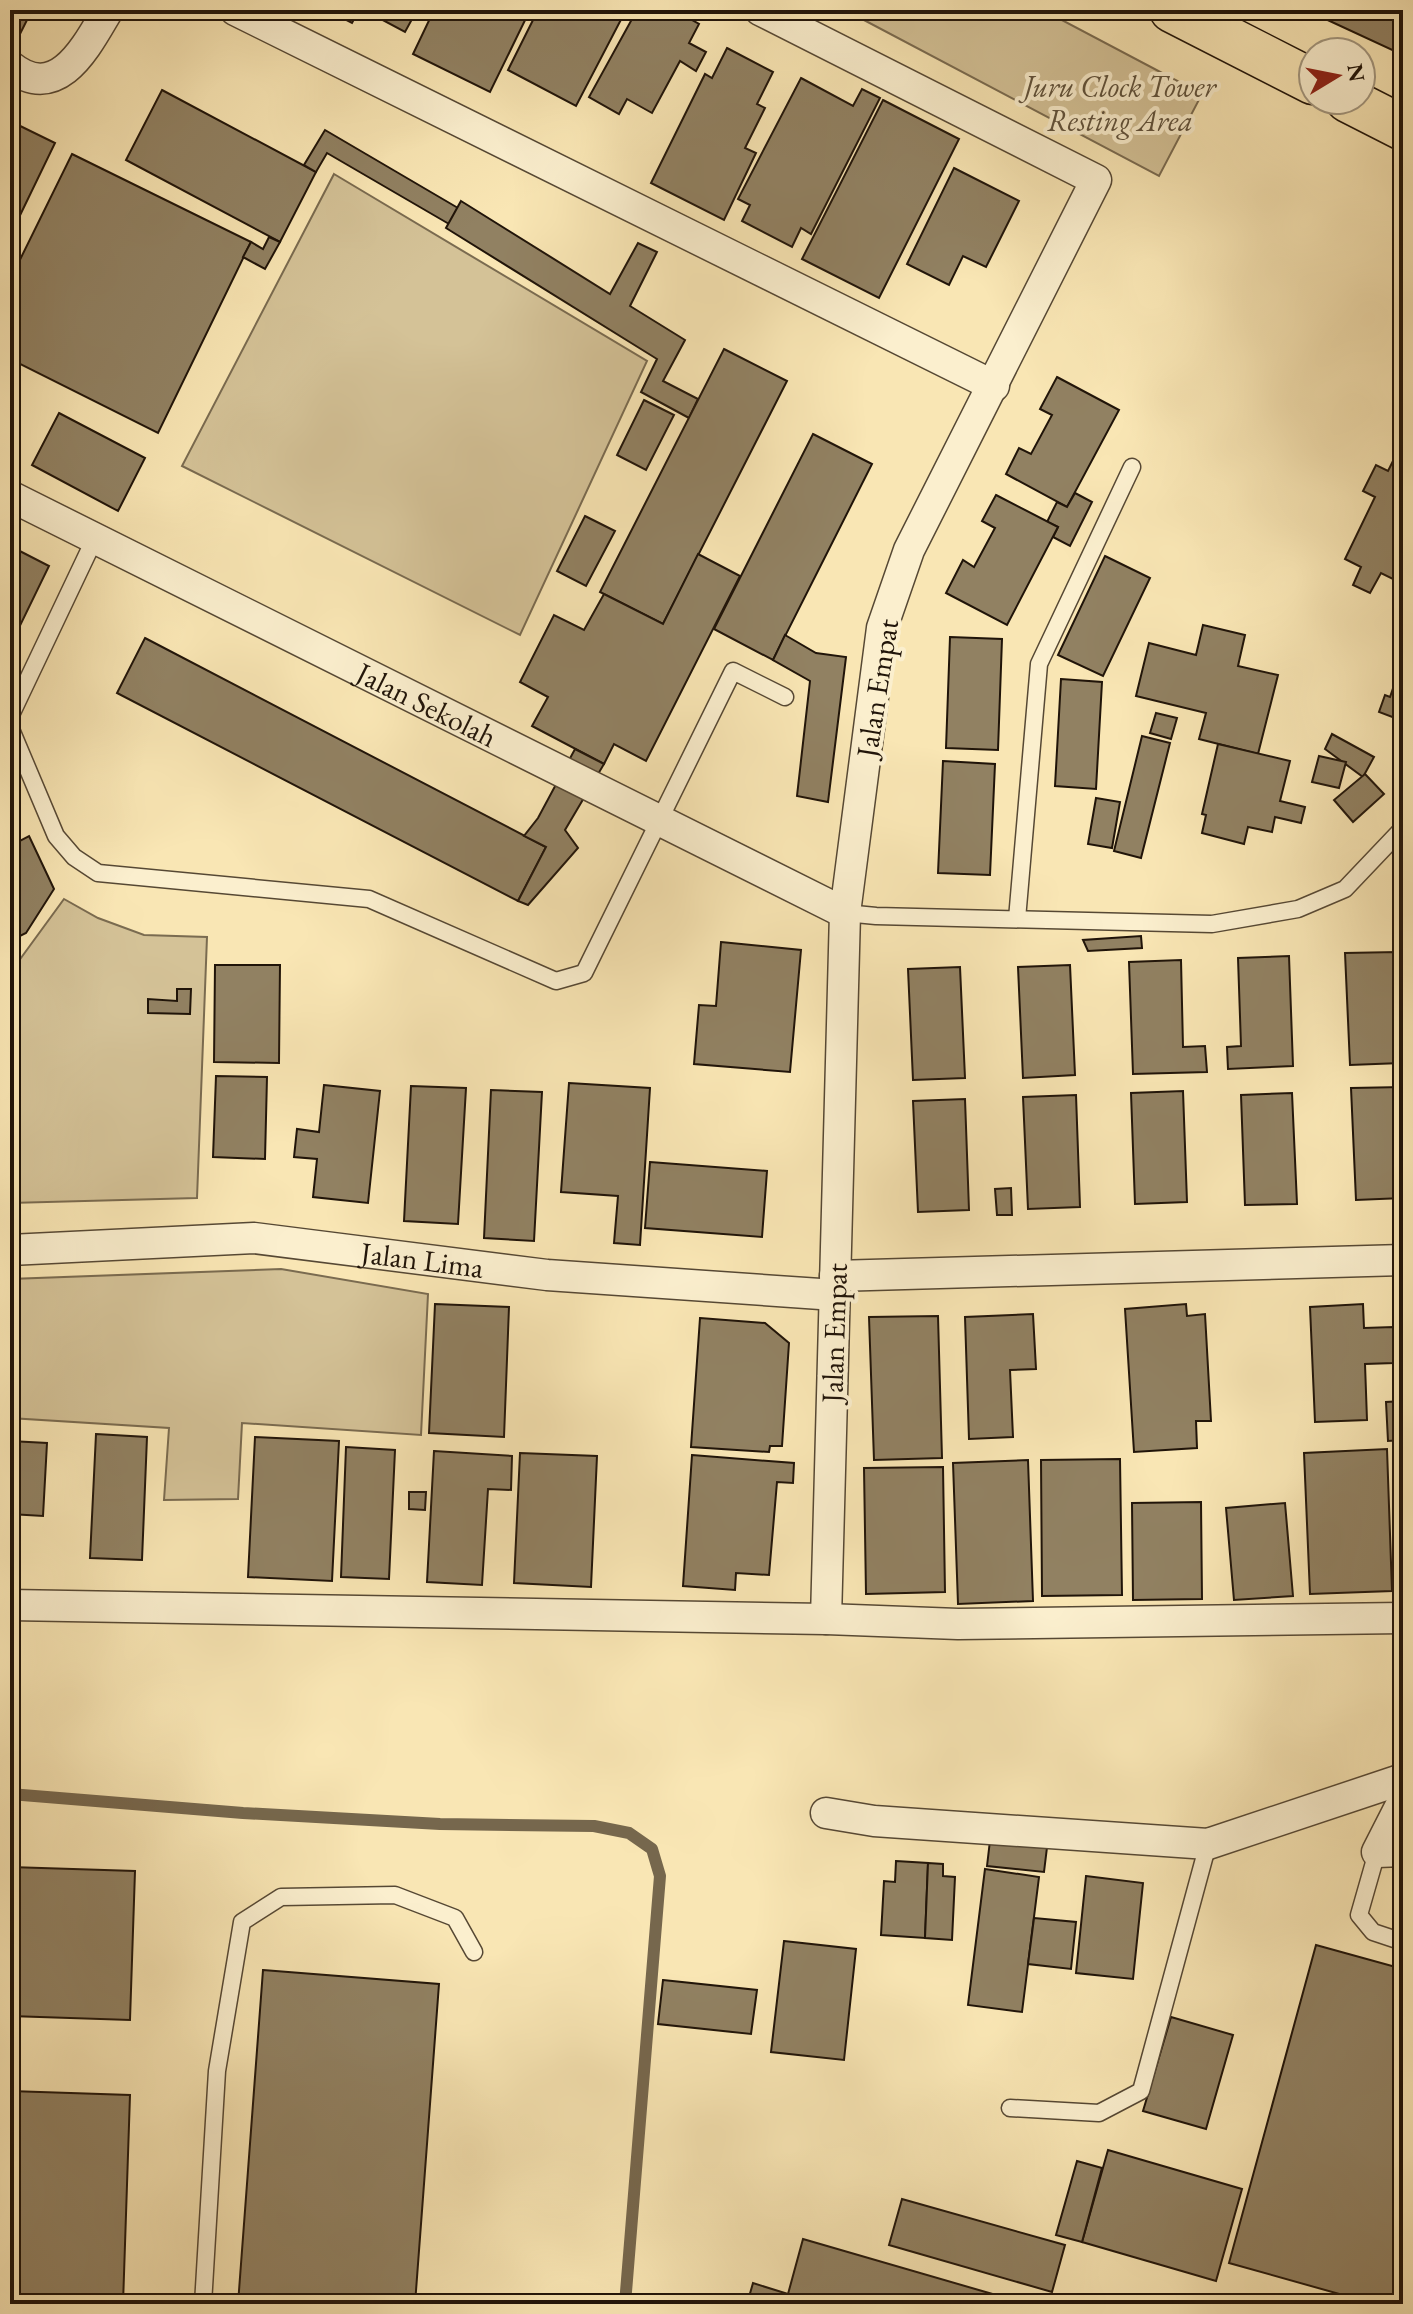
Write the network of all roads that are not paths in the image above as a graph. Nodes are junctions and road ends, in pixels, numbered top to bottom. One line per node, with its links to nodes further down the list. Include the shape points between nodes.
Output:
1 (108, 10): 5 (street, via 77,61 55,76 36,79)
2 (235, 10): 9 (street)
3 (760, 10): 9 (street, Jalan Empat, via 1096,180)
4 (1172, 10): 6 (main road)
5 (10, 66)
6 (1297, 74)
7 (1377, 115): 8 (main road)
8 (1403, 128)
9 (994, 386): 18 (street, Jalan Empat, via 909,550 882,628)
10 (1132, 467): 19 (lane, via 1039,664)
11 (10, 496): 12 (street, Jalan Sekolah)
12 (95, 538): 14 (lane); 16 (street, Jalan Sekolah)
13 (785, 697): 16 (lane, via 733,671)
14 (10, 717)
15 (10, 727): 16 (lane, via 56,836 98,873 369,899 556,981 584,973)
16 (659, 820): 18 (street, Jalan Sekolah)
17 (1403, 828): 19 (lane, via 1345,889 1298,909 1212,924)
18 (845, 913): 19 (lane); 22 (street, Jalan Empat)
19 (1017, 919)
20 (10, 1250): 22 (street, Jalan Lima, via 254,1238 547,1275)
21 (1403, 1260): 22 (street, Jalan Lima)
22 (835, 1286): 25 (street, Jalan Empat)
23 (10, 1605): 25 (street)
24 (1403, 1618): 25 (street, via 958,1624)
25 (826, 1619)
26 (1403, 1779): 29 (street)
27 (1403, 1801): 30 (street)
28 (826, 1813): 29 (street, via 874,1821)
29 (1208, 1844): 33 (lane, via 1141,2091 1099,2113)
30 (1390, 1851): 31 (lane, via 1359,1915 1373,1932)
31 (1403, 1942)
32 (474, 1952): 34 (lane, via 455,1918 395,1895 281,1897 242,1922 217,2071)
33 (1010, 2108)
34 (203, 2304)

